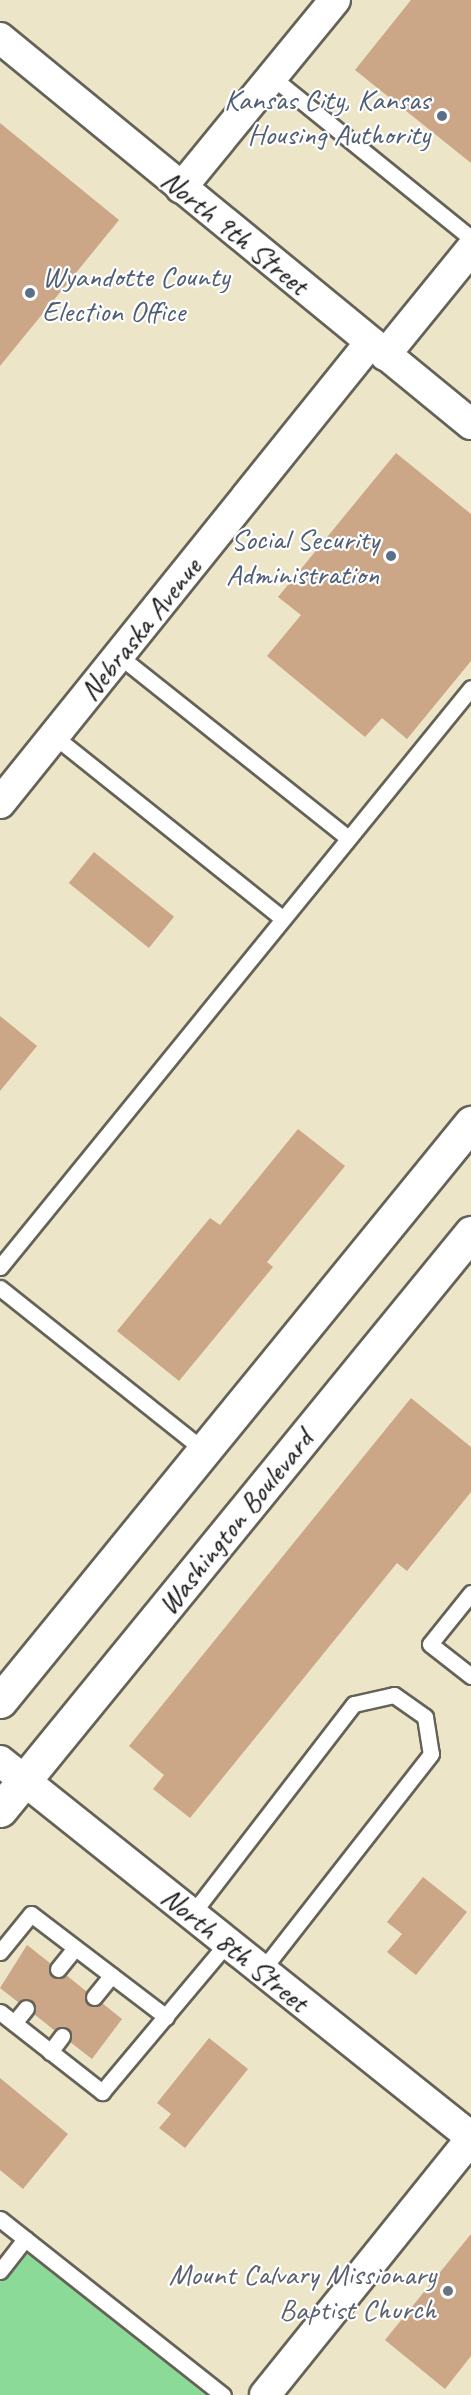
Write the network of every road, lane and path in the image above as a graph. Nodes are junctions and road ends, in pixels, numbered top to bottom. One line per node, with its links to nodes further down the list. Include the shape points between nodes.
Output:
1 (335, 0): 3 (street)
2 (0, 38): 4 (street, North 9th Street)
3 (272, 77): 4 (street); 5 (lane)
4 (181, 188): 7 (street, North 9th Street)
5 (471, 238)
6 (471, 249): 7 (street, Nebraska Avenue)
7 (377, 349): 8 (street, North 9th Street); 9 (street, Nebraska Avenue)
8 (471, 424)
9 (118, 655): 11 (street, Nebraska Avenue); 13 (lane)
10 (471, 688): 13 (lane)
11 (54, 736): 12 (street, Nebraska Avenue); 14 (lane)
12 (0, 803)
13 (348, 838): 14 (lane)
14 (283, 919): 17 (lane)
15 (471, 1123): 19 (main road)
16 (471, 1233): 23 (main road, Washington Boulevard)
17 (0, 1267)
18 (0, 1288): 19 (lane)
19 (204, 1450): 22 (main road)
20 (471, 1593): 21 (lane, via 430,1644)
21 (471, 1676)
22 (0, 1701)
23 (12, 1771): 24 (main road, Washington Boulevard); 25 (street, North 8th Street)
24 (0, 1810)
25 (192, 1914): 26 (street, North 8th Street); 30 (lane, via 354,1704 394,1695 425,1717 431,1754)
26 (227, 1943): 30 (street, North 8th Street); 35 (lane)
27 (75, 1948): 28 (lane, via 31,1914); 29 (lane); 31 (lane)
28 (0, 1952)
29 (58, 1970)
30 (262, 1970): 39 (street, North 8th Street)
31 (112, 1975): 32 (lane); 35 (lane)
32 (94, 1997)
33 (26, 2008): 36 (lane)
34 (0, 2012): 36 (lane)
35 (165, 2017): 38 (lane, via 102,2092)
36 (14, 2023): 38 (lane)
37 (62, 2036): 38 (lane)
38 (50, 2052)
39 (471, 2138): 44 (street)
40 (0, 2219): 41 (lane)
41 (26, 2240): 42 (lane); 43 (lane)
42 (0, 2271)
43 (223, 2395)
44 (265, 2395)

